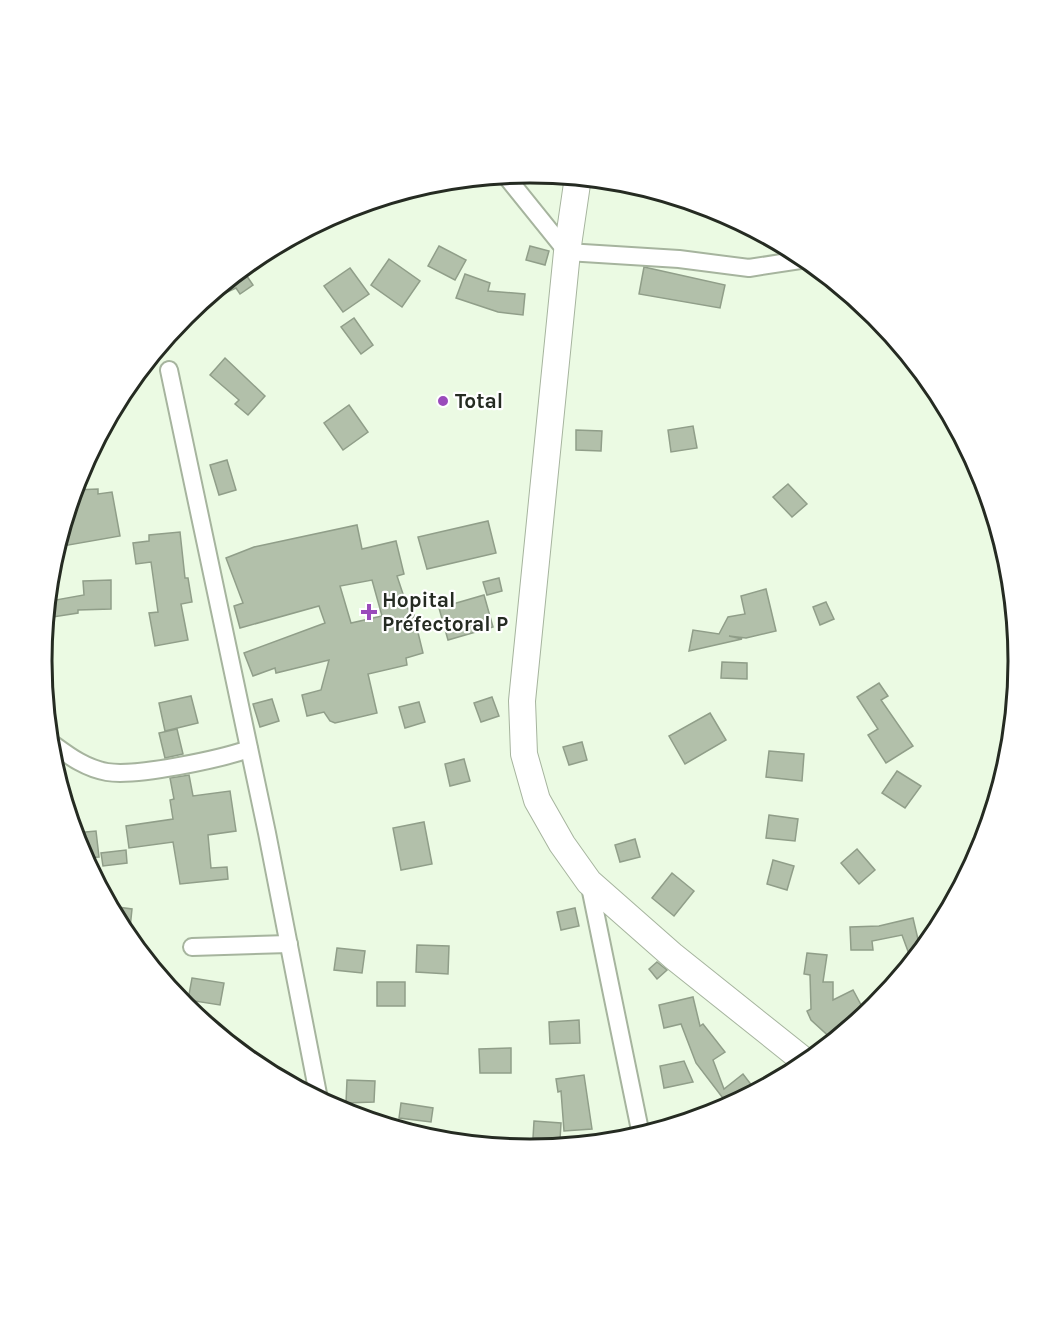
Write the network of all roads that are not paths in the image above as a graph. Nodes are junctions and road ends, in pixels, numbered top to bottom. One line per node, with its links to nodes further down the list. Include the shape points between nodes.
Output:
1 (512, 184): 3 (street)
2 (577, 185): 3 (main road)
3 (567, 252): 4 (street, via 749,268); 8 (main road, via 522,701 524,754 537,800)
4 (792, 261)
5 (169, 370): 6 (street)
6 (249, 749): 7 (street, via 145,770 108,772 79,763); 9 (street)
7 (61, 750)
8 (589, 882): 11 (main road, via 673,956); 13 (street)
9 (289, 944): 10 (street); 12 (street)
10 (192, 947)
11 (798, 1056)
12 (317, 1089)
13 (639, 1126)

